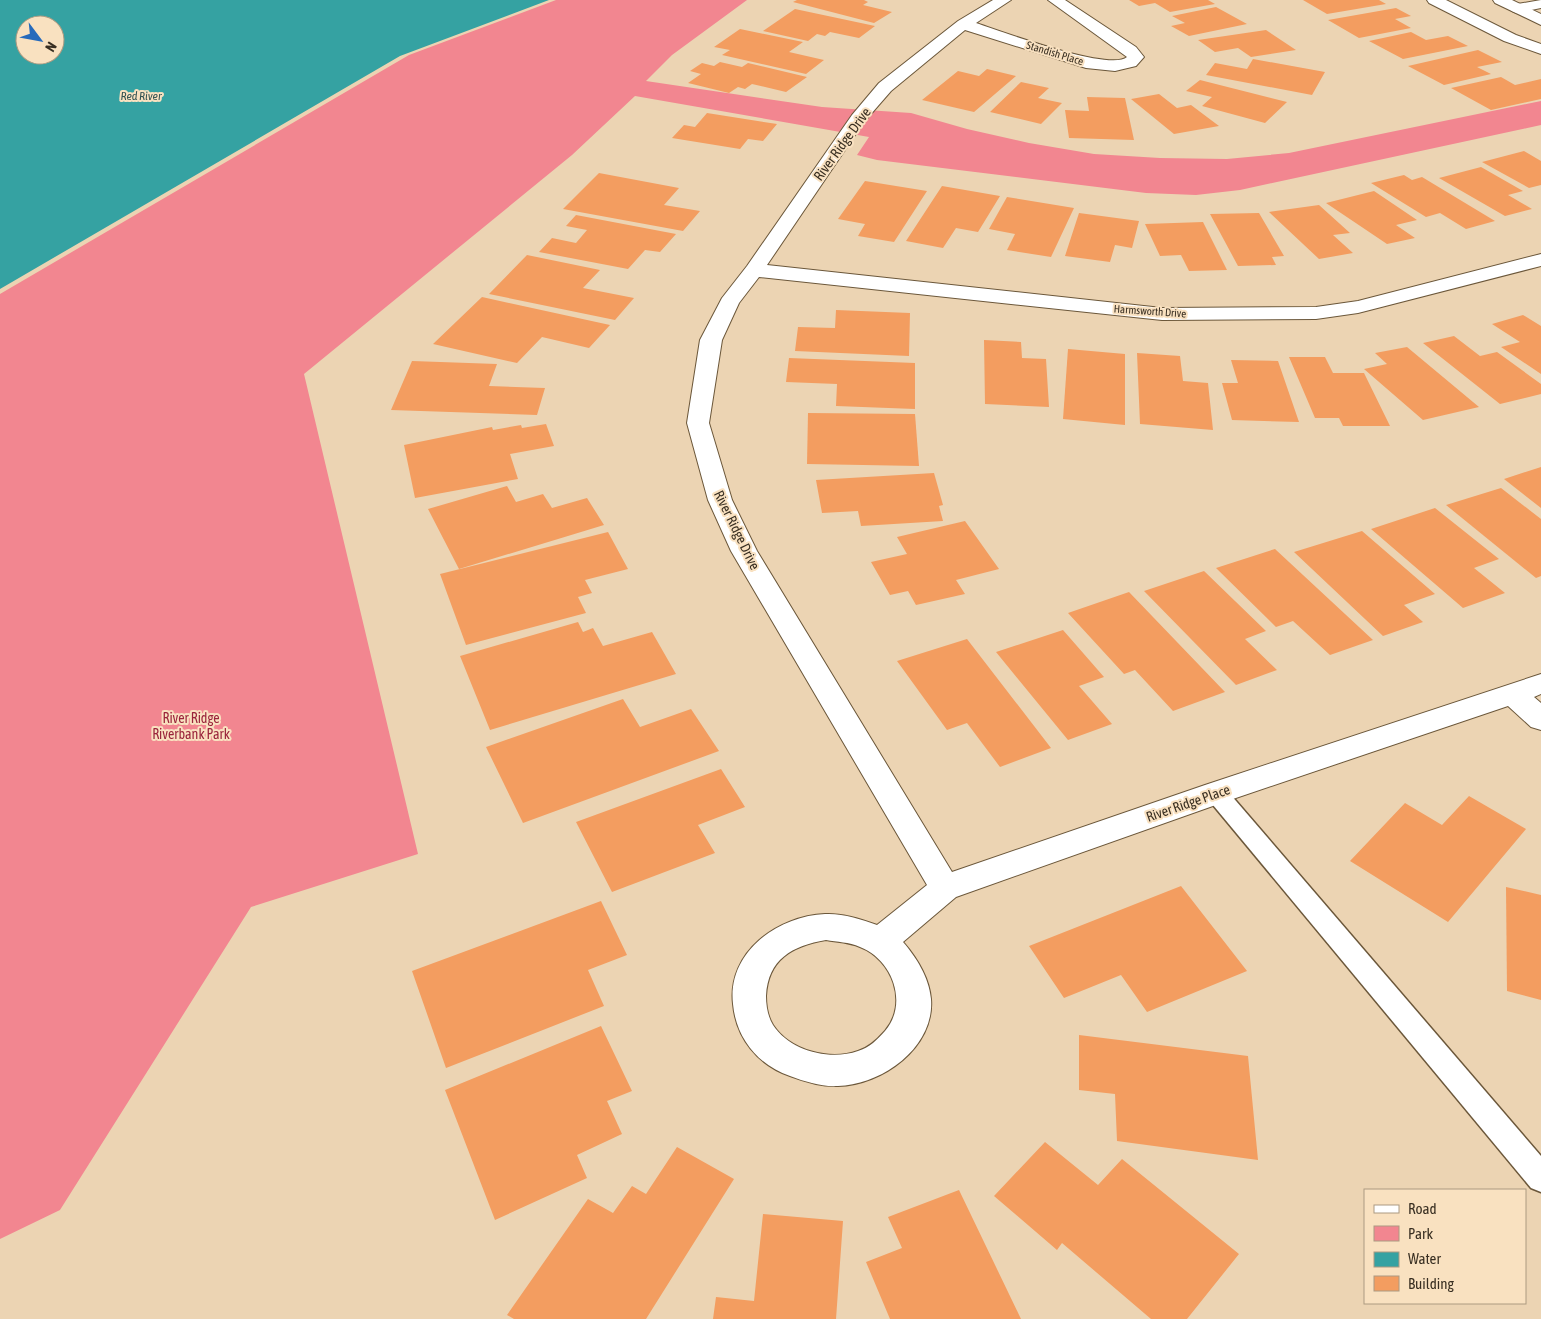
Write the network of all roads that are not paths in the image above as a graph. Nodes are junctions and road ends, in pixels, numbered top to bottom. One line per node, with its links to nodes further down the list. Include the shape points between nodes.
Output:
1 (1004, 0): 8 (street, River Ridge Drive)
2 (1055, 0): 8 (street, Standish Place, via 1136,57 1130,63 1115,66 1086,63)
3 (1434, 0): 9 (street, via 1510,38)
4 (1500, 0): 6 (street)
5 (1541, 4): 6 (street)
6 (1517, 8): 7 (street)
7 (1541, 20)
8 (963, 24): 11 (street, River Ridge Drive, via 884,87 858,119)
9 (1541, 49)
10 (1541, 260): 11 (street, Harmsworth Drive, via 1358,307 1316,314 1162,314)
11 (754, 270): 16 (street, River Ridge Drive, via 729,302 711,340 698,423 720,500 744,551)
12 (1541, 684): 13 (street, River Ridge Place)
13 (1513, 694): 14 (street); 15 (street, River Ridge Place)
14 (1541, 720)
15 (1216, 793): 16 (street, River Ridge Place); 18 (lane)
16 (945, 888): 17 (street, River Ridge Place)
17 (880, 942): 17 (street, via 854,931 826,927 799,932 775,944 757,963 749,986 750,1014 762,1038 783,1056 811,1068 836,1070 865,1065 890,1051 907,1030 915,1007 911,981 899,959)
18 (1541, 1178)

